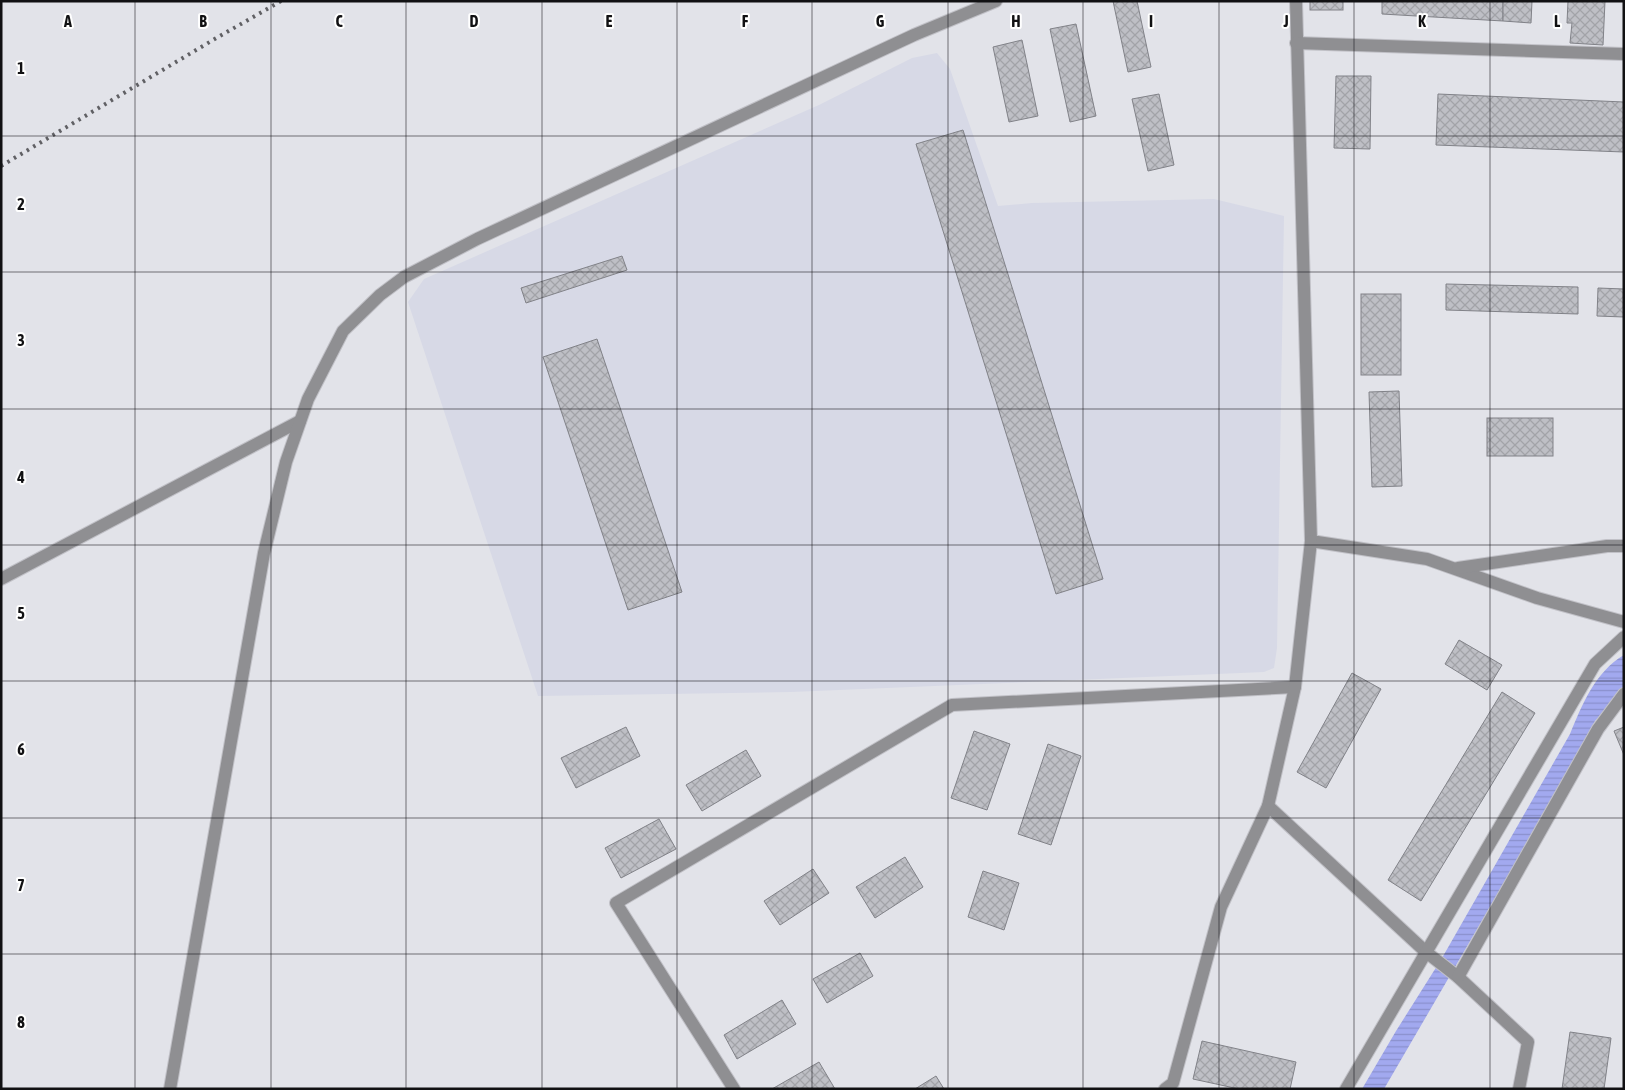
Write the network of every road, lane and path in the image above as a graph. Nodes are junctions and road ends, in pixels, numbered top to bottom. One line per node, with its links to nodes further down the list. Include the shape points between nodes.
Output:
1 (996, 1): 5 (street, via 914,35 477,239 404,277 343,331 308,399)
2 (1296, 1): 3 (street)
3 (1296, 43): 4 (street); 6 (street)
4 (1624, 54)
5 (300, 422): 9 (street); 18 (street, via 286,462 264,553)
6 (1311, 541): 8 (street, via 1427,559); 12 (street)
7 (1624, 546): 8 (street)
8 (1455, 569): 10 (street, via 1537,598)
9 (1, 579)
10 (1624, 622)
11 (1624, 636): 15 (street, via 1595,664)
12 (1295, 687): 14 (street); 19 (street, via 952,705 616,902)
13 (1624, 694): 16 (street, via 1598,729)
14 (1268, 806): 15 (street); 17 (street, via 1221,906)
15 (1426, 952): 16 (street); 20 (street)
16 (1456, 975): 21 (street, via 1528,1042)
17 (1170, 1087)
18 (170, 1089)
19 (734, 1089)
20 (1346, 1089)
21 (1519, 1089)

